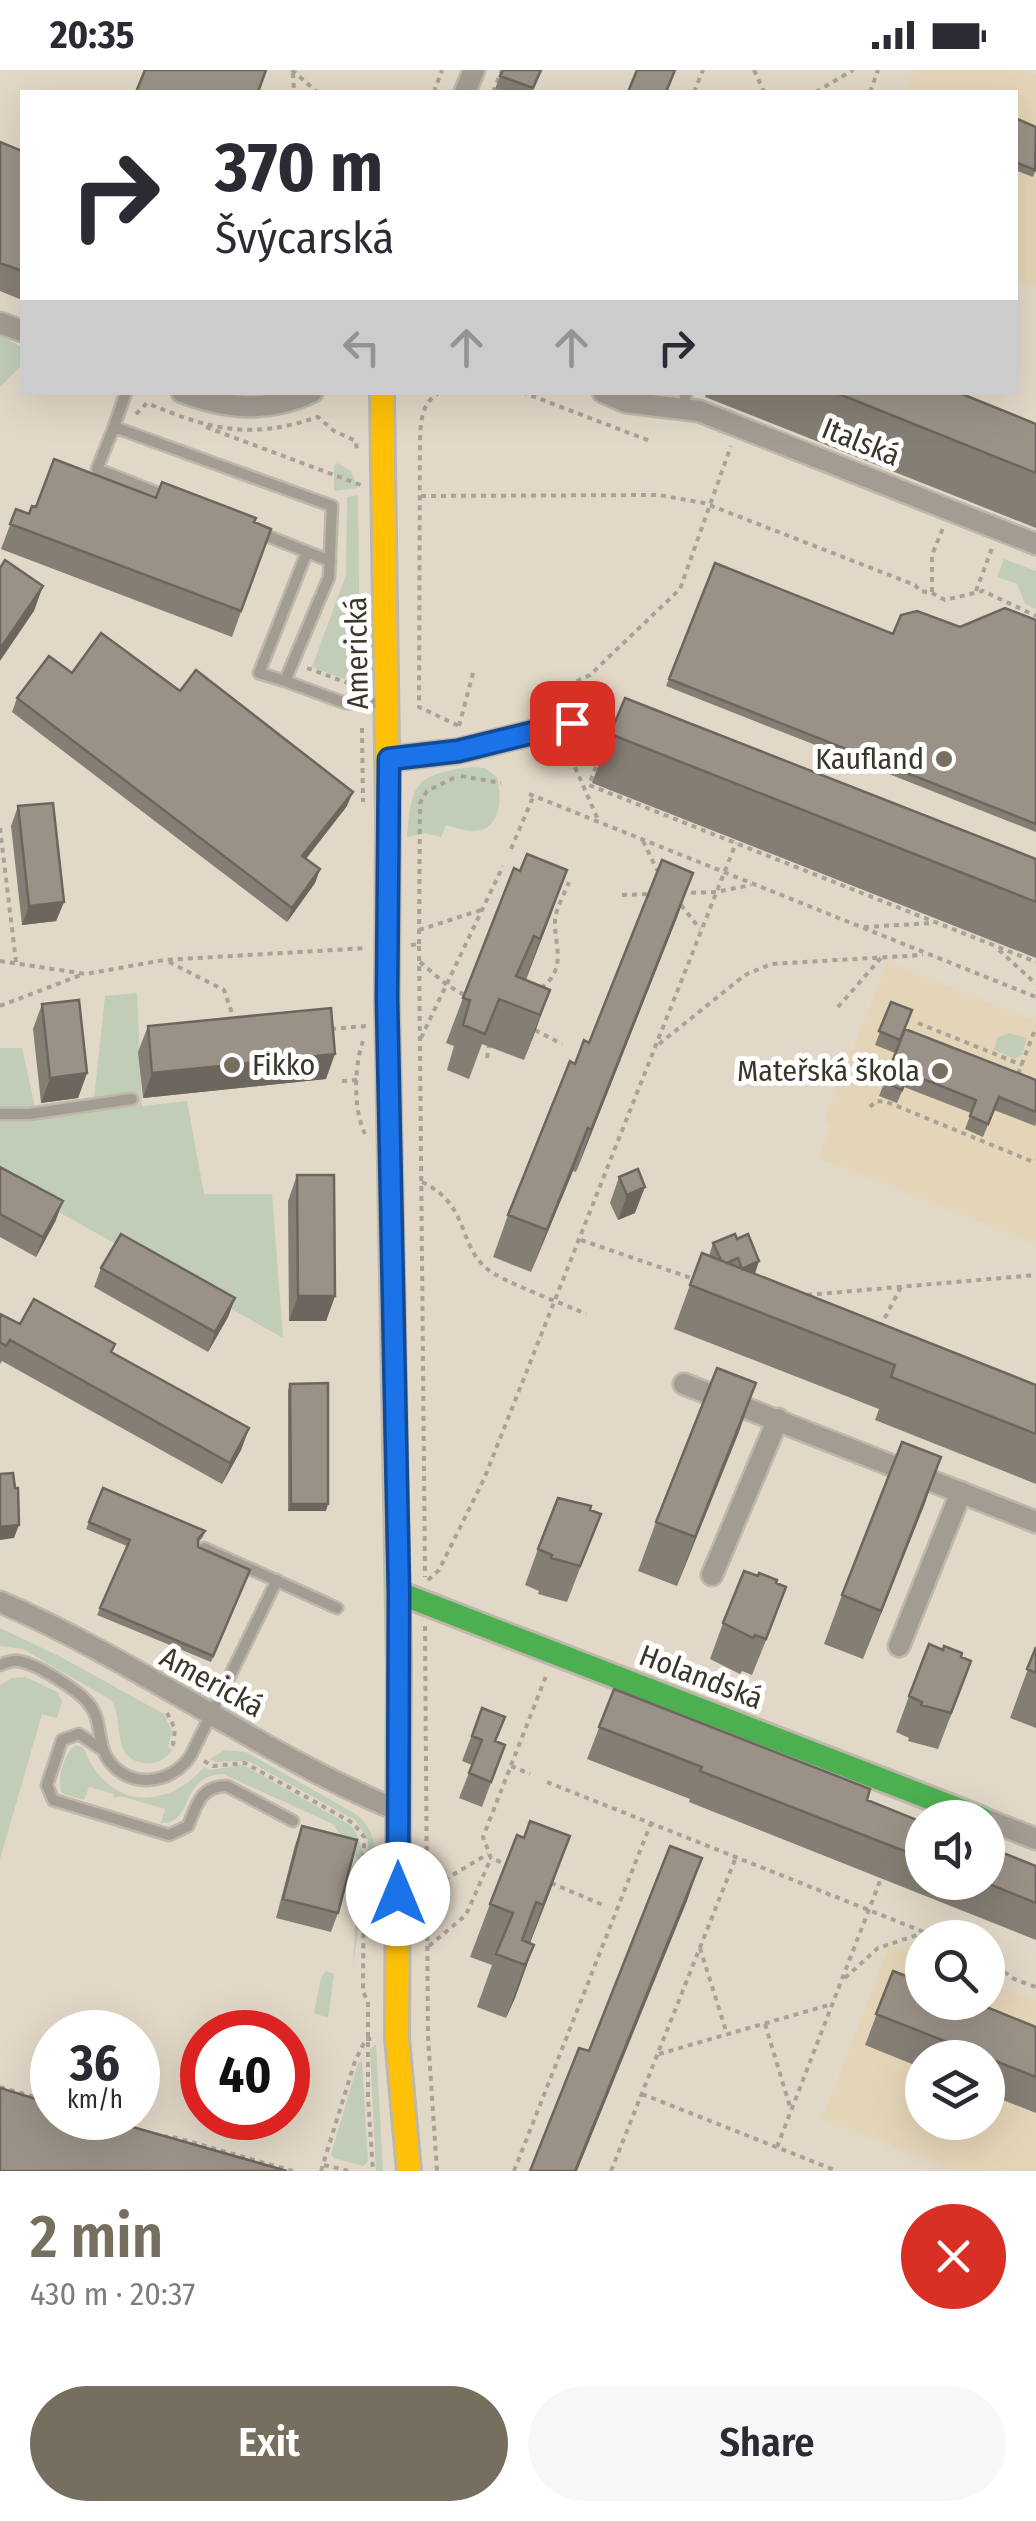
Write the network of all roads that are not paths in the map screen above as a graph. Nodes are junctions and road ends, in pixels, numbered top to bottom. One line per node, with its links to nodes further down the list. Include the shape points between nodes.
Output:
1 (125, 395): 7 (lane)
2 (189, 395): 3 (street, via 243,408 287,404)
3 (306, 395)
4 (381, 395): 14 (street, Americká)
5 (610, 395): 6 (street, Italská, via 626,402)
6 (684, 400): 10 (street, Italská)
7 (114, 426): 8 (lane, via 97,470); 12 (lane, via 332,506)
8 (185, 504)
9 (237, 524): 11 (lane)
10 (1036, 544)
11 (307, 552): 12 (lane); 13 (lane, via 258,673)
12 (330, 561): 13 (lane, via 330,577)
13 (286, 681): 14 (lane, via 345,703)
14 (388, 704): 16 (street, Americká)
15 (675, 755): 16 (street, via 572,723 458,751)
16 (389, 759): 26 (street, Americká)
17 (132, 1099): 18 (lane)
18 (0, 1114)
19 (684, 1384): 20 (street)
20 (778, 1419): 21 (street); 24 (street)
21 (961, 1492): 22 (street); 29 (street)
22 (1036, 1522)
23 (204, 1548): 25 (lane)
24 (712, 1574)
25 (277, 1580): 28 (lane); 31 (lane)
26 (399, 1592): 33 (street, Holandská); 34 (street, Americká)
27 (0, 1602): 31 (street, Americká)
28 (337, 1608)
29 (899, 1646)
30 (0, 1665): 32 (lane, via 24,1662 80,1694 95,1712)
31 (212, 1716): 32 (lane, via 171,1775 147,1780 122,1772); 34 (street, Americká)
32 (104, 1750): 35 (lane, via 83,1735 66,1737 48,1793 57,1802 164,1834 184,1830 201,1796 221,1786)
33 (935, 1800)
34 (397, 1810): 38 (street, Americká, via 397,2038)
35 (293, 1821)
36 (1005, 1827): 37 (street, Holandská)
37 (1036, 1838)
38 (409, 2171)

